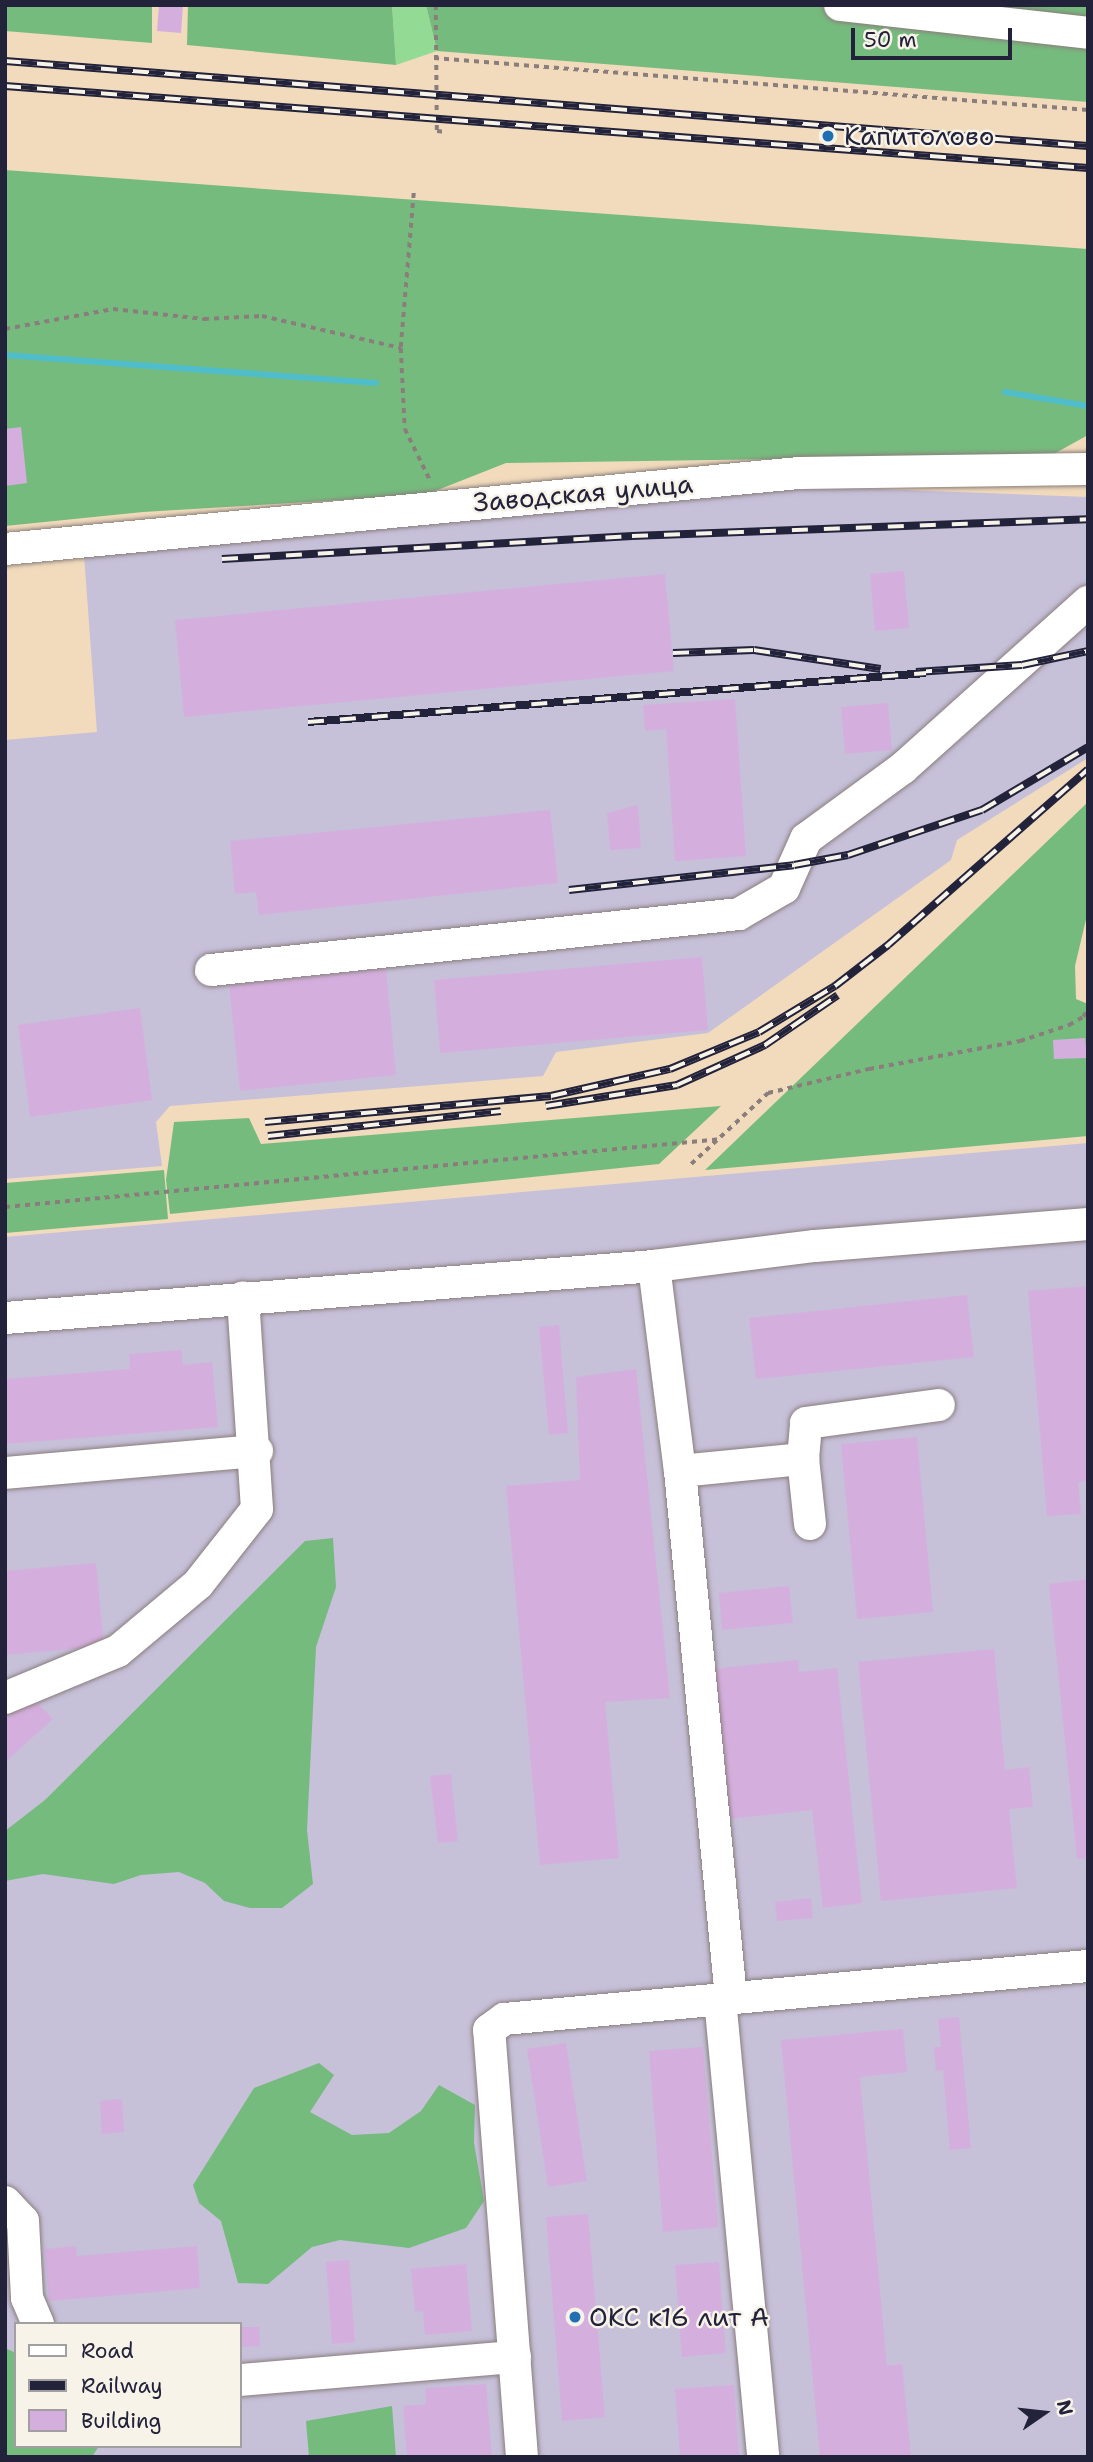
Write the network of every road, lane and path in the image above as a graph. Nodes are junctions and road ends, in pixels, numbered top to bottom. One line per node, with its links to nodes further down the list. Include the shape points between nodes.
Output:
1 (436, 5): 4 (path)
2 (840, 5): 3 (street)
3 (1088, 33)
4 (434, 58): 5 (path); 7 (path)
5 (440, 80): 6 (path); 8 (path, via 437,131)
6 (448, 80)
7 (1088, 110)
8 (446, 132)
9 (414, 193): 11 (path)
10 (5, 329): 11 (path, via 113,309 204,319 262,316)
11 (401, 348): 13 (path, via 405,429)
12 (1088, 469): 13 (street, Заводская улица, via 797,473)
13 (443, 506): 14 (street, Заводская улица)
14 (5, 549)
15 (1088, 602): 16 (street, via 903,768 806,839 784,888 740,914)
16 (211, 970)
17 (1088, 1009): 18 (path, via 1069,1025 1020,1041 768,1093)
18 (722, 1139): 19 (path); 20 (path)
19 (691, 1164)
20 (5, 1207)
21 (1088, 1224): 22 (street, via 815,1245)
22 (654, 1266): 23 (street); 28 (street)
23 (243, 1297): 24 (street); 26 (street)
24 (5, 1318)
25 (939, 1405): 27 (street, via 806,1423)
26 (257, 1451): 29 (street); 31 (street, via 257,1509 198,1584 118,1651)
27 (803, 1459): 28 (street); 30 (street)
28 (680, 1471): 33 (street)
29 (5, 1473)
30 (810, 1524)
31 (5, 1698)
32 (1088, 1966): 33 (street)
33 (725, 1999): 36 (street, via 504,2019 489,2030); 39 (street)
34 (5, 2202): 35 (street, via 23,2221 27,2298)
35 (37, 2322)
36 (515, 2357): 37 (street); 38 (street)
37 (242, 2380)
38 (522, 2457)
39 (763, 2457)

